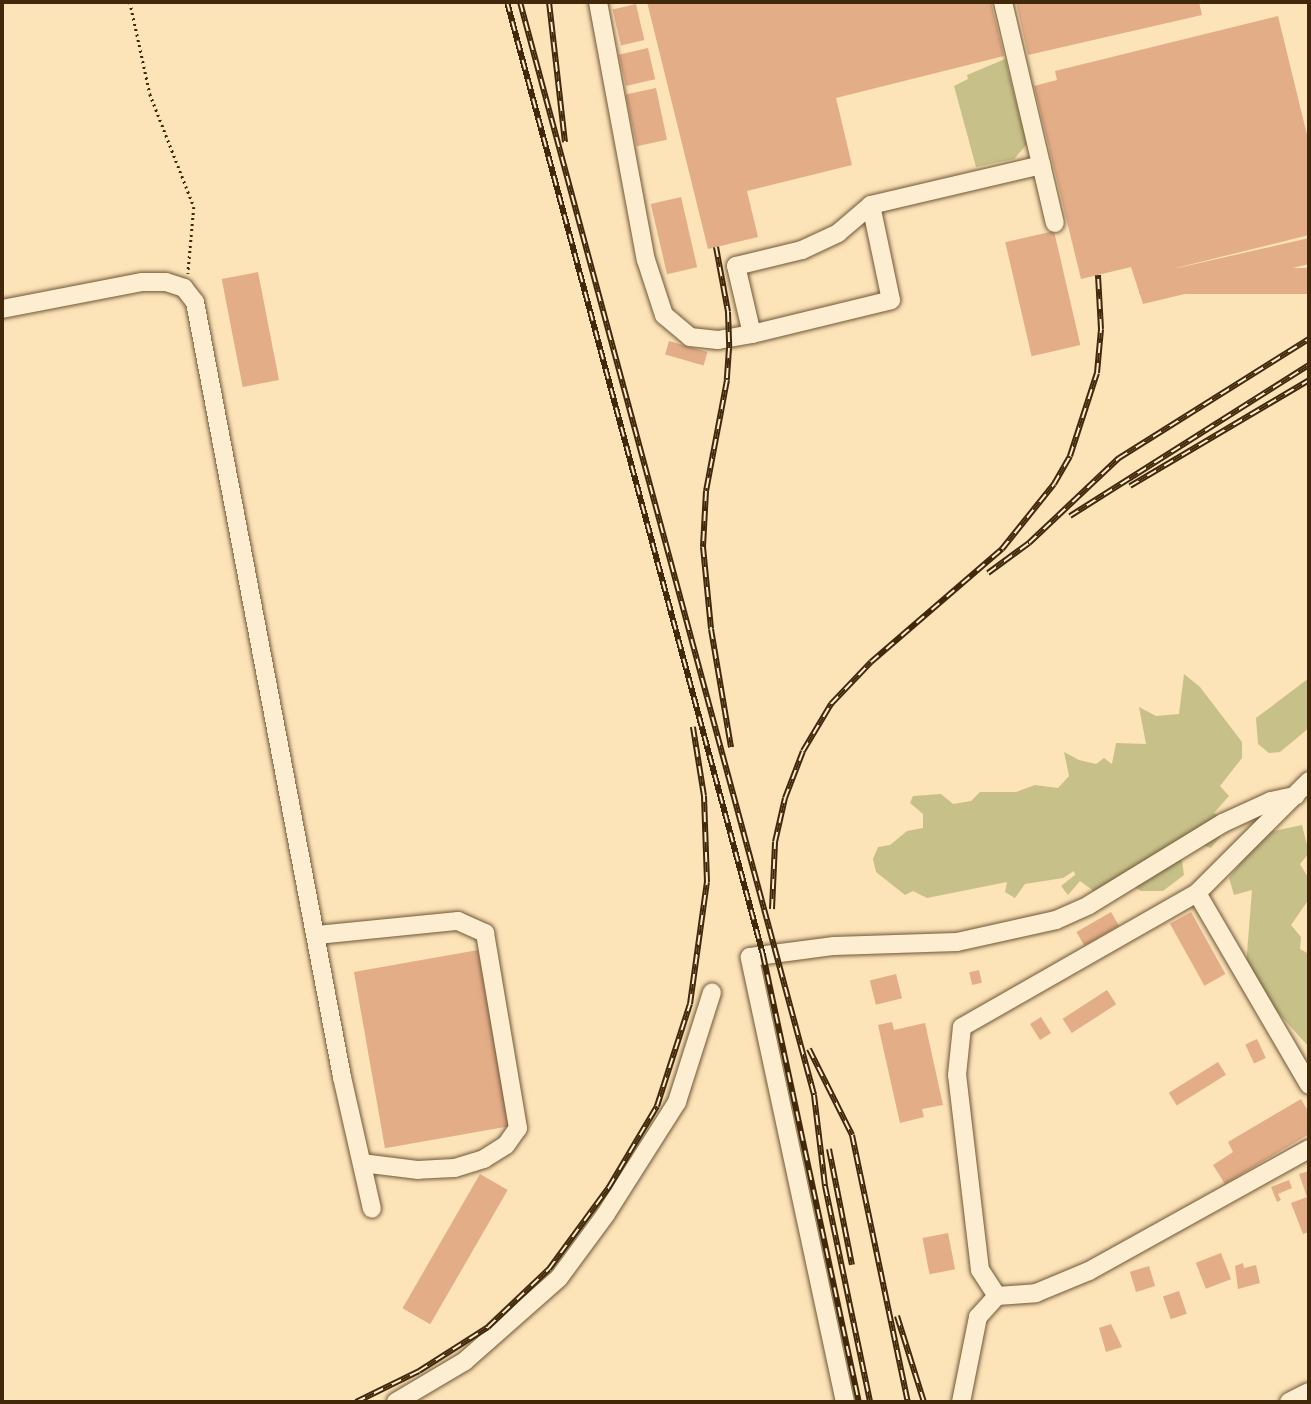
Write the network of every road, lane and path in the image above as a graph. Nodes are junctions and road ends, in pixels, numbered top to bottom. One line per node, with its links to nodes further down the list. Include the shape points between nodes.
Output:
1 (130, 2): 7 (path, via 150,94 194,207)
2 (598, 2): 9 (street, via 646,260 664,316 690,337 718,340)
3 (1003, 2): 4 (street)
4 (1041, 165): 5 (street); 6 (street)
5 (871, 205): 9 (street, via 838,233 802,250 736,266); 9 (street, via 891,300)
6 (1055, 223)
7 (184, 288): 8 (street, via 142,282); 13 (street, via 201,321)
8 (2, 309)
9 (752, 334)
10 (1309, 781): 11 (street)
11 (1295, 796): 12 (street); 22 (street, via 1223,822 1089,905 1056,920 957,942 834,946 750,957)
12 (1197, 892): 15 (street); 19 (street, via 962,1027 957,1075 979,1270)
13 (317, 935): 17 (street); 17 (street, via 458,921 485,933 518,1128 506,1145 484,1159 454,1168 418,1170)
14 (712, 992): 21 (street, via 677,1102 559,1278 465,1361)
15 (1309, 1085)
16 (1309, 1149): 19 (street, via 1088,1271 1035,1293)
17 (362, 1163): 18 (street)
18 (372, 1209)
19 (997, 1296): 23 (street, via 978,1317)
20 (1309, 1392): 24 (street)
21 (396, 1402)
22 (845, 1402)
23 (961, 1402)
24 (1289, 1402)

